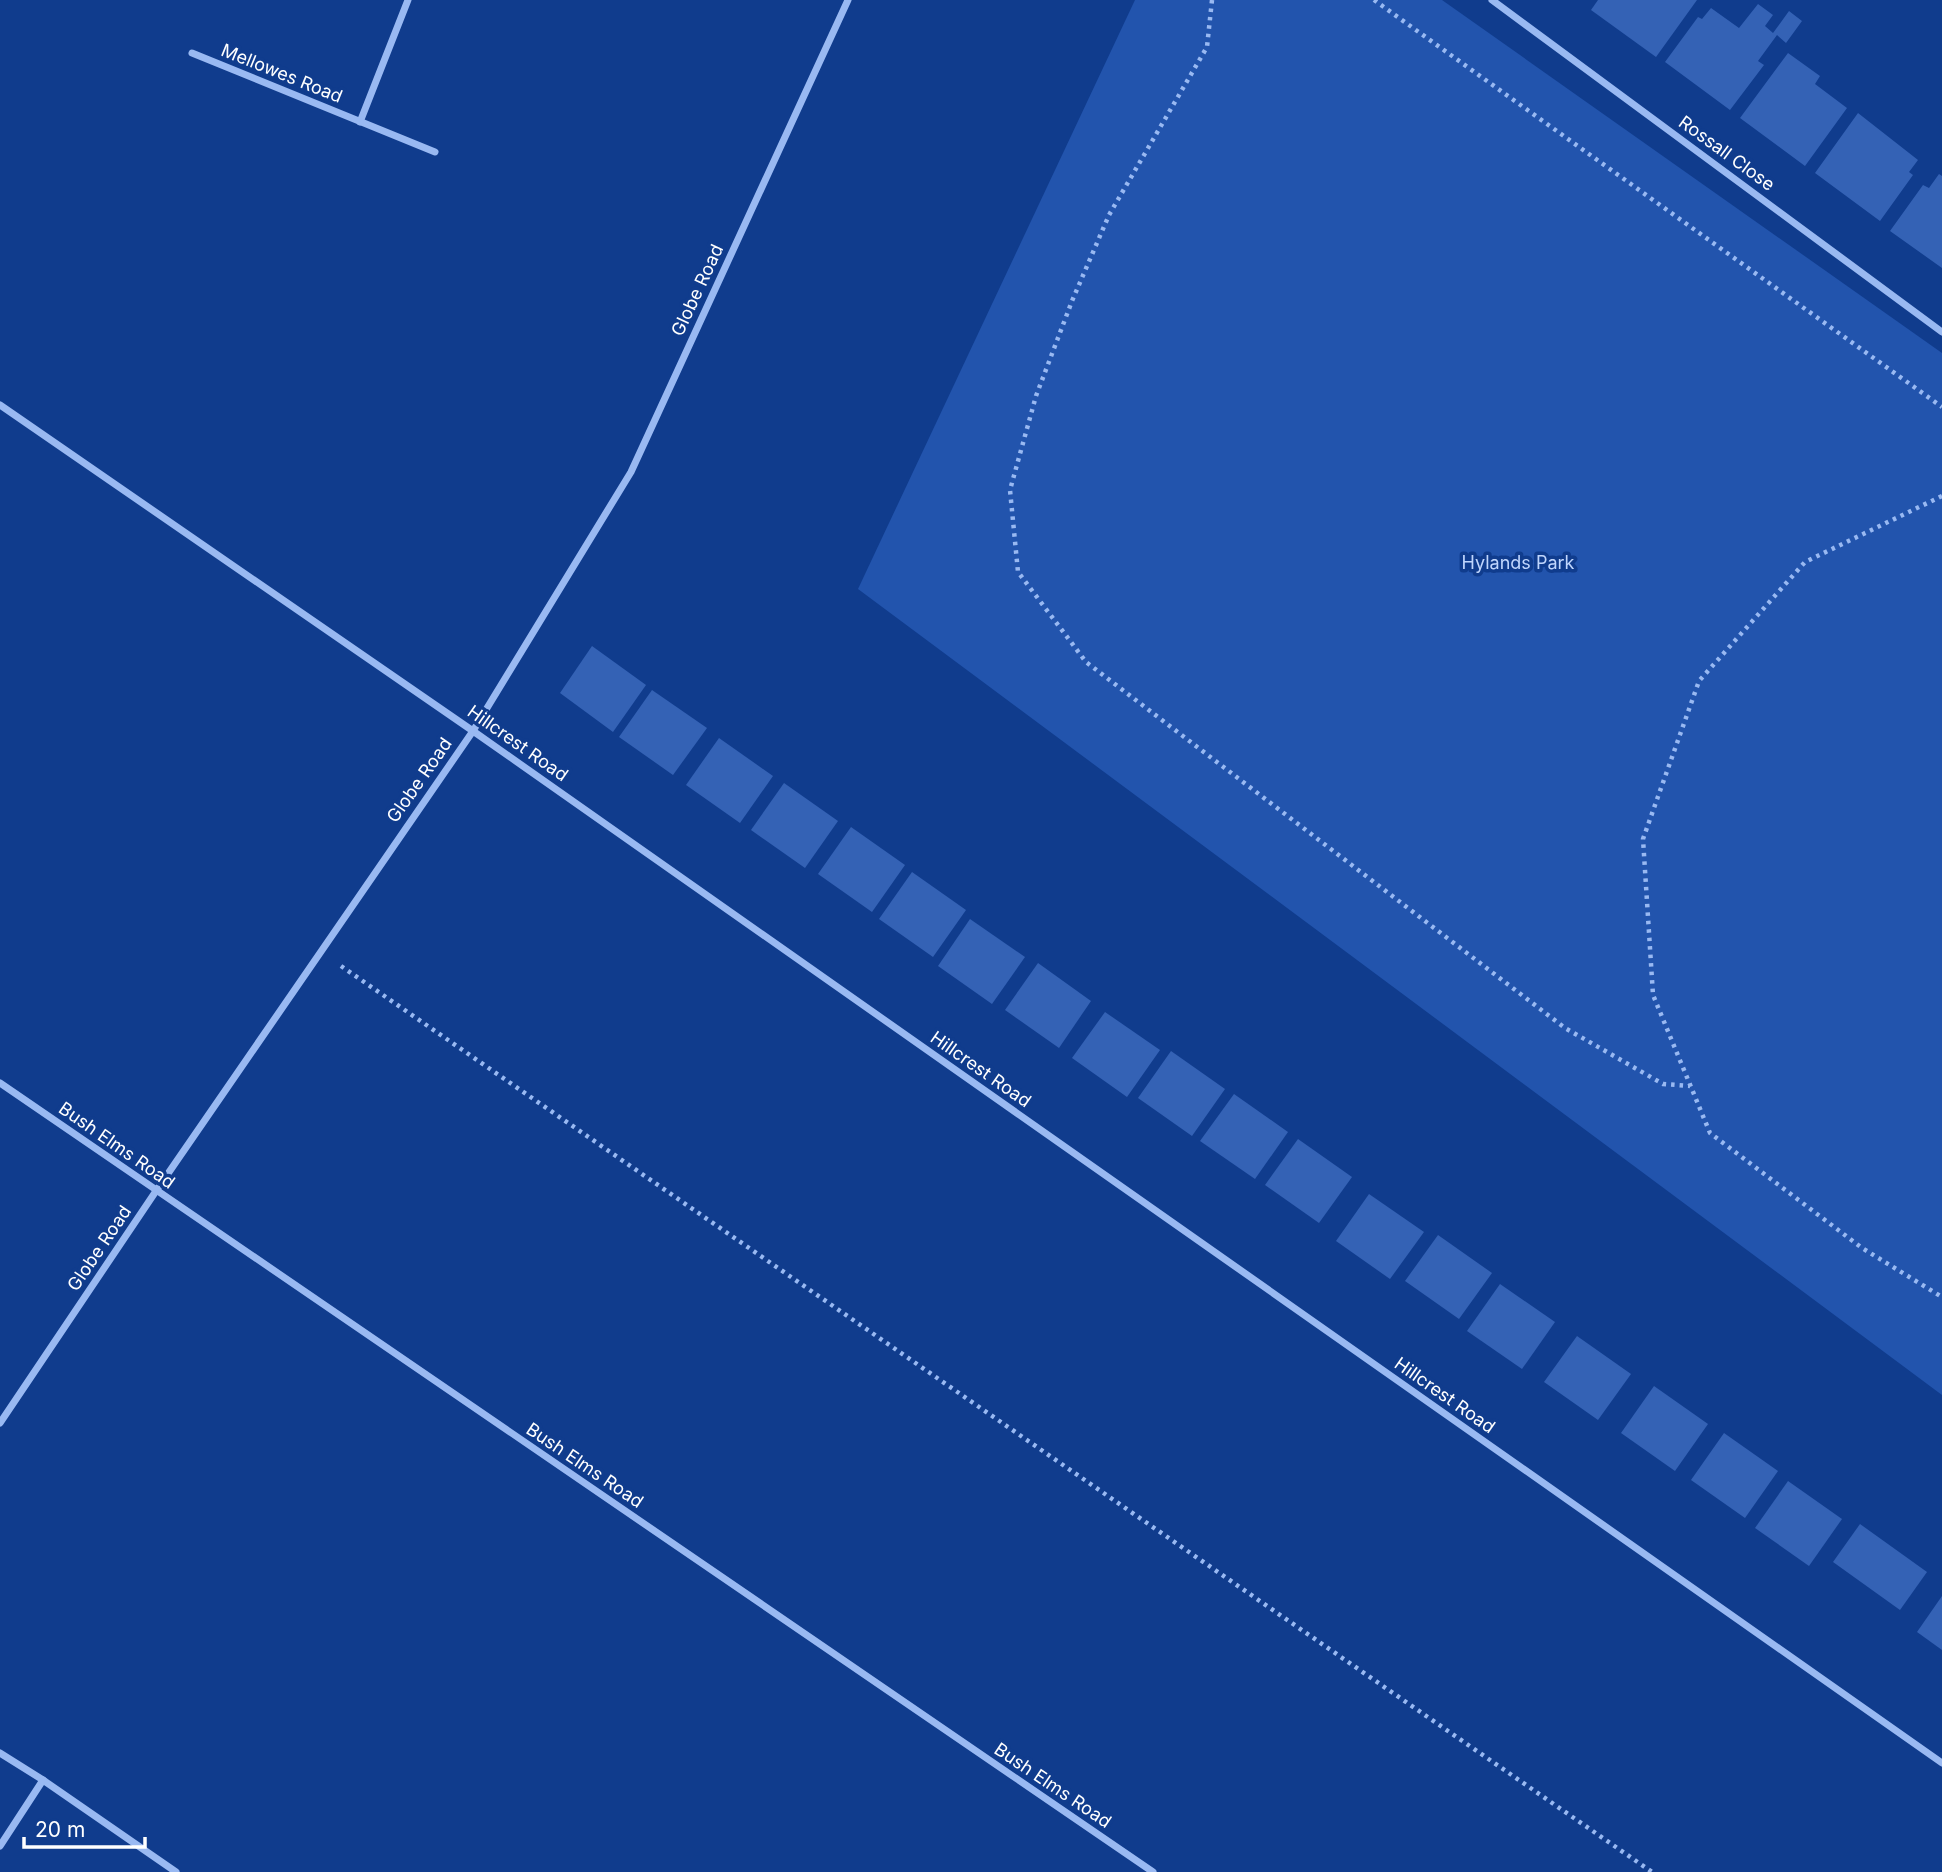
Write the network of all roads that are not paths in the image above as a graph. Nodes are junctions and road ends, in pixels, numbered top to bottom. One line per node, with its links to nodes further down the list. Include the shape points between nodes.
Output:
1 (408, 0): 5 (street, Mellowes Road)
2 (848, 0): 9 (street, Globe Road, via 631,472)
3 (1492, 0): 7 (street, Rossall Close)
4 (192, 53): 5 (street, Mellowes Road)
5 (360, 122): 6 (street, Mellowes Road)
6 (436, 152)
7 (1942, 332)
8 (0, 405): 9 (street, Hillcrest Road)
9 (473, 731): 11 (street, Globe Road); 14 (street, Hillcrest Road)
10 (0, 1083): 11 (street, Bush Elms Road)
11 (156, 1191): 12 (street, Globe Road); 18 (street, Bush Elms Road)
12 (0, 1423)
13 (0, 1754): 15 (street)
14 (1942, 1763)
15 (43, 1780): 16 (street); 17 (street)
16 (0, 1846)
17 (176, 1872)
18 (1153, 1872)

